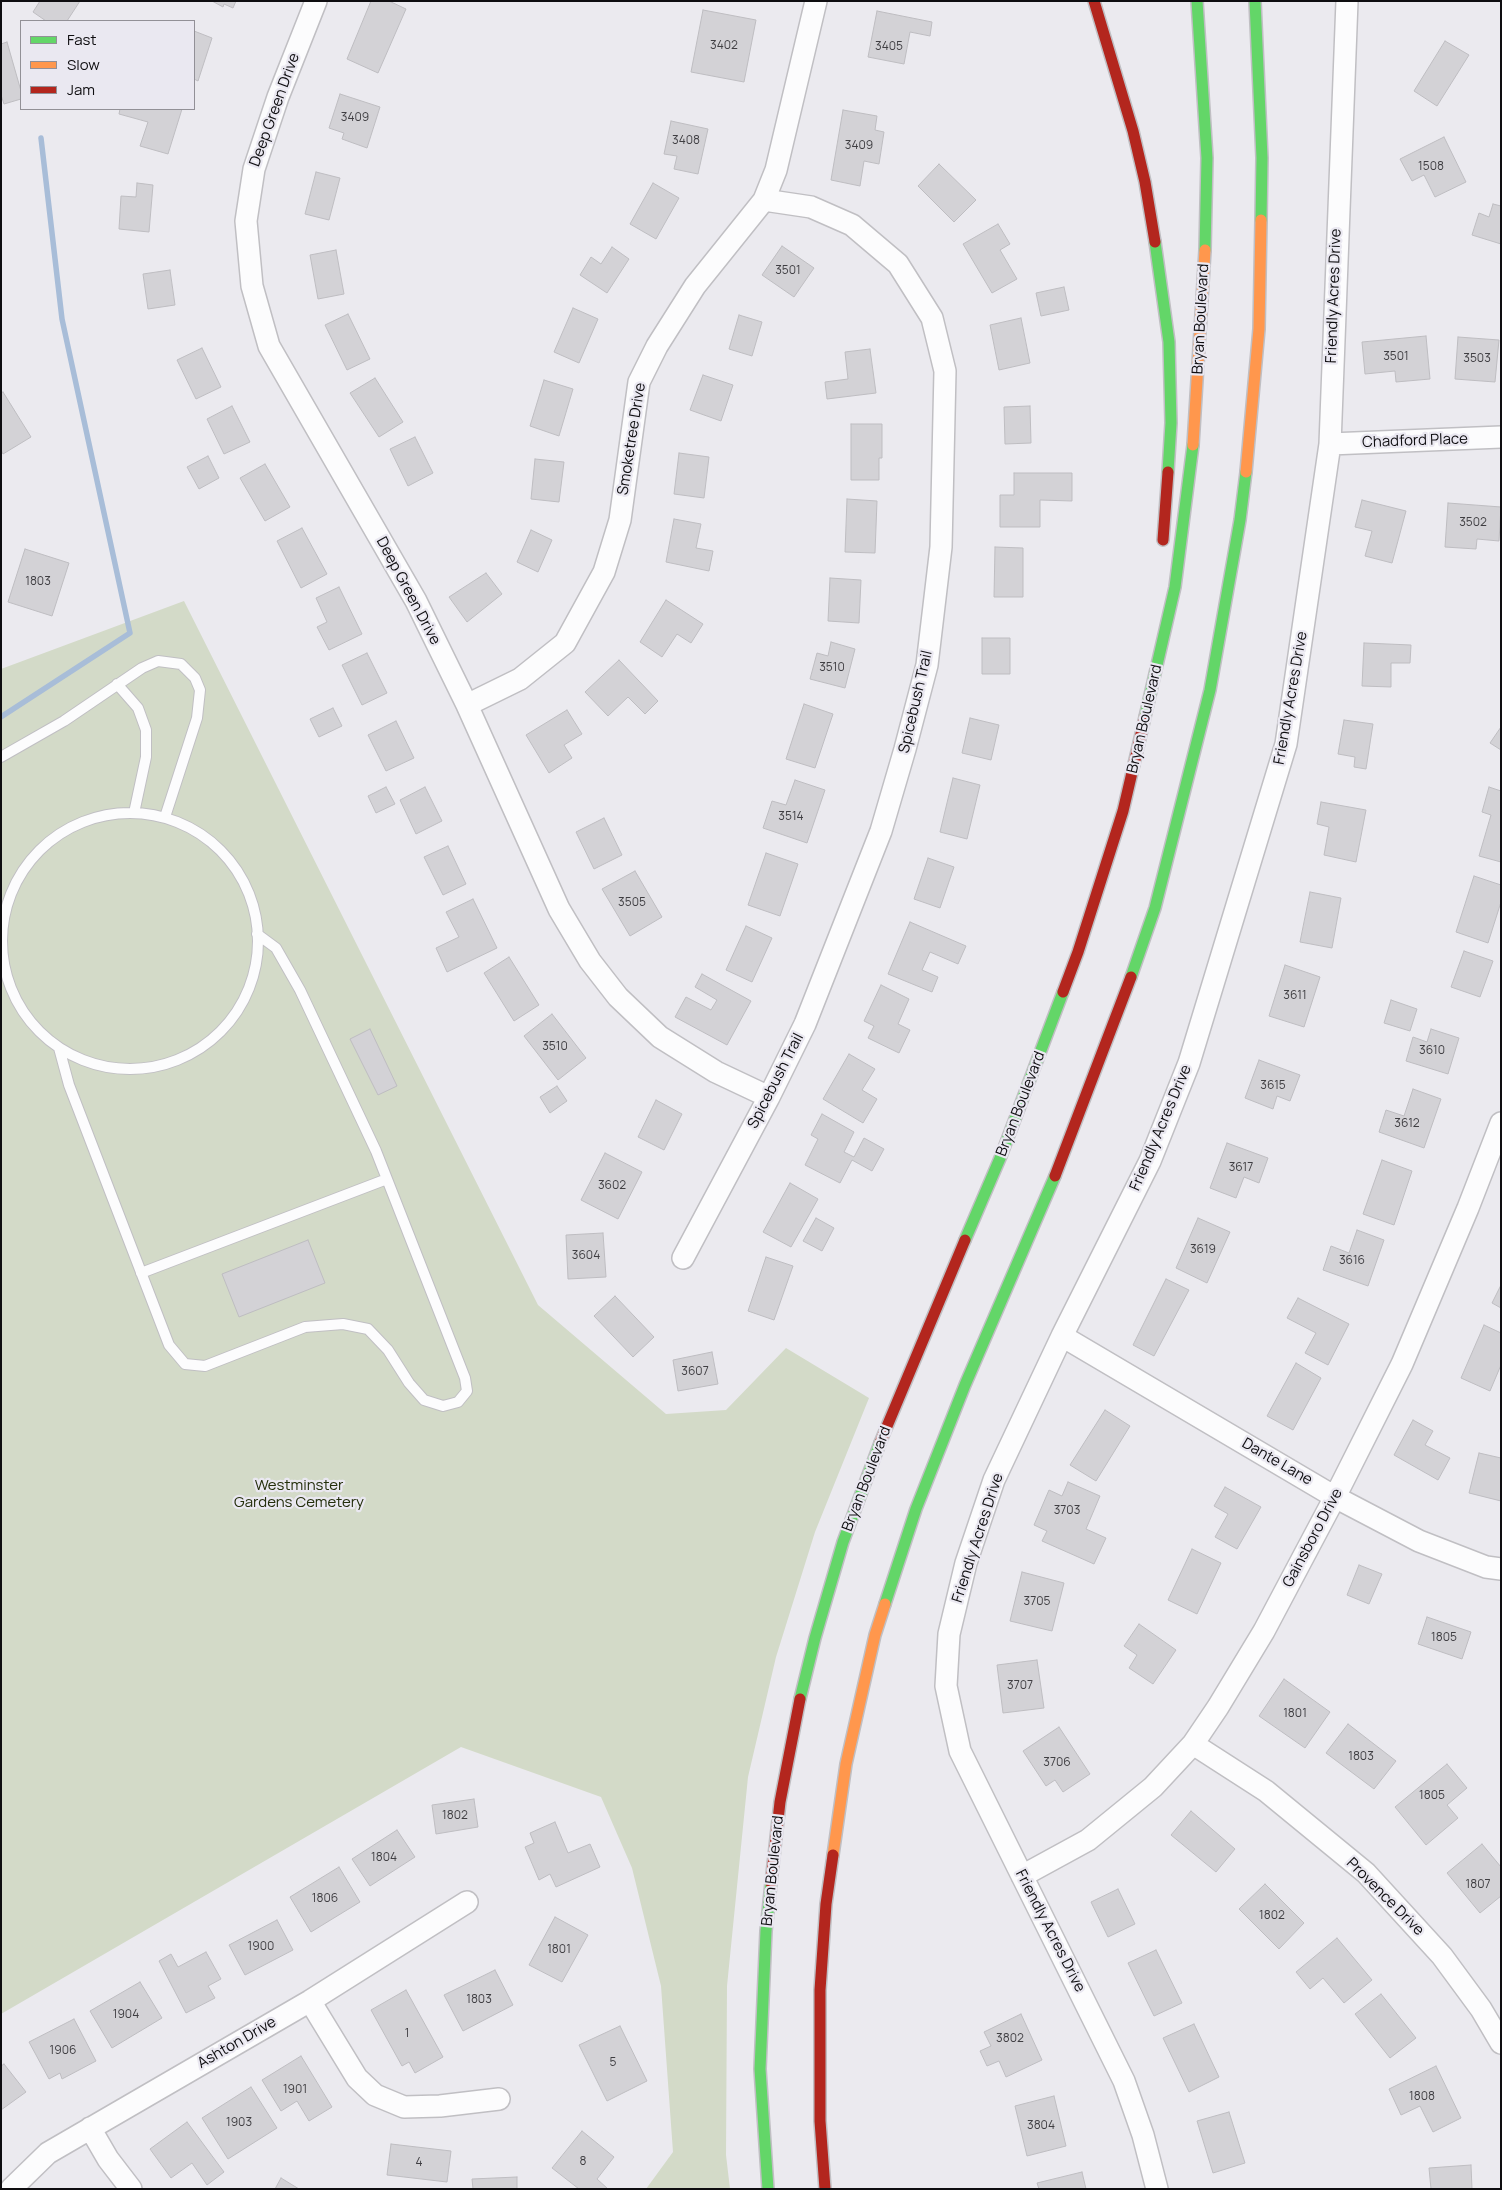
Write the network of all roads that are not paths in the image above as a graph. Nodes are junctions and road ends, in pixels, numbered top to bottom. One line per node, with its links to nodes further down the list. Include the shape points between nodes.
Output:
1 (316, 1): 13 (street, Deep Green Drive, via 254,168 246,221 252,286 269,346 416,601)
2 (816, 1): 7 (street, Smoketree Drive, via 779,162)
3 (1094, 1): 10 (highway, via 1146,182 1163,287 1171,423)
4 (1198, 1): 14 (highway, Bryan Boulevard, via 1206,158 1201,335 1192,464 1175,588)
5 (1255, 1): 38 (highway, via 1262,158 1259,329 1240,520 1210,690 1162,880 1123,1000 1056,1174 964,1385 916,1509 873,1643 846,1764 826,1904 820,1990 820,2120)
6 (1347, 1): 9 (street, Friendly Acres Drive)
7 (764, 200): 13 (street, Smoketree Drive, via 695,286 657,346 640,382 620,520 604,572 565,643 520,679); 20 (street, Spicebush Trail, via 811,207 852,225 898,264 932,318 945,371 941,547 927,665 881,831 804,1024)
8 (1501, 438): 9 (street, Chadford Place)
9 (1330, 444): 25 (street, Friendly Acres Drive, via 1283,754 1189,1063 1150,1161)
10 (1162, 556)
11 (117, 684): 15 (lane, via 64,721); 16 (lane, via 138,708 146,730 146,757); 17 (lane, via 158,660 181,664 195,678 200,690 197,718)
12 (1140, 690): 14 (highway)
13 (467, 706): 20 (street, Deep Green Drive, via 559,909 590,961 618,997 660,1037 716,1072)
14 (1137, 756): 37 (highway, Bryan Boulevard, via 1078,952 1001,1156 866,1477 815,1638 780,1802 766,1931 760,2069)
15 (1, 757)
16 (134, 813): 17 (lane); 19 (lane, via 86,820 51,839 23,868 6,905 1,946 9,985 29,1021)
17 (165, 817): 18 (lane, via 205,836 236,868 254,908)
18 (257, 934): 19 (lane, via 258,953 247,996 222,1032 186,1058 143,1070 99,1066); 22 (lane, via 276,948 300,990)
19 (59, 1048): 24 (lane, via 69,1085)
20 (769, 1097): 23 (street, Spicebush Trail)
21 (1501, 1123): 26 (street, Gainsboro Drive, via 1402,1364)
22 (387, 1179): 24 (lane); 24 (lane, via 465,1378 467,1391 458,1402 443,1406 424,1400 388,1350 368,1330 343,1324 305,1327 205,1366 185,1364 169,1345)
23 (683, 1258)
24 (141, 1273)
25 (1062, 1336): 26 (street, Dante Lane); 29 (street, Friendly Acres Drive, via 994,1480 966,1563 949,1634 946,1686 960,1751)
26 (1335, 1497): 27 (street, Dante Lane, via 1419,1541 1486,1566); 28 (street, Gainsboro Drive, via 1264,1632)
27 (1501, 1568)
28 (1193, 1744): 29 (street, Gainsboro Drive, via 1152,1788 1088,1840); 32 (street, Provence Drive, via 1266,1791 1366,1873 1442,1956 1481,2009)
29 (1022, 1876): 39 (street, Friendly Acres Drive, via 1124,2081)
30 (467, 1902): 31 (street, Ashton Drive)
31 (310, 2001): 33 (street, via 357,2078 375,2095 404,2107); 34 (street, Ashton Drive)
32 (1501, 2043)
33 (499, 2099)
34 (90, 2128): 35 (street, Ashton Drive, via 48,2153); 36 (street)
35 (11, 2189)
36 (131, 2189)
37 (768, 2189)
38 (825, 2189)
39 (1157, 2189)

